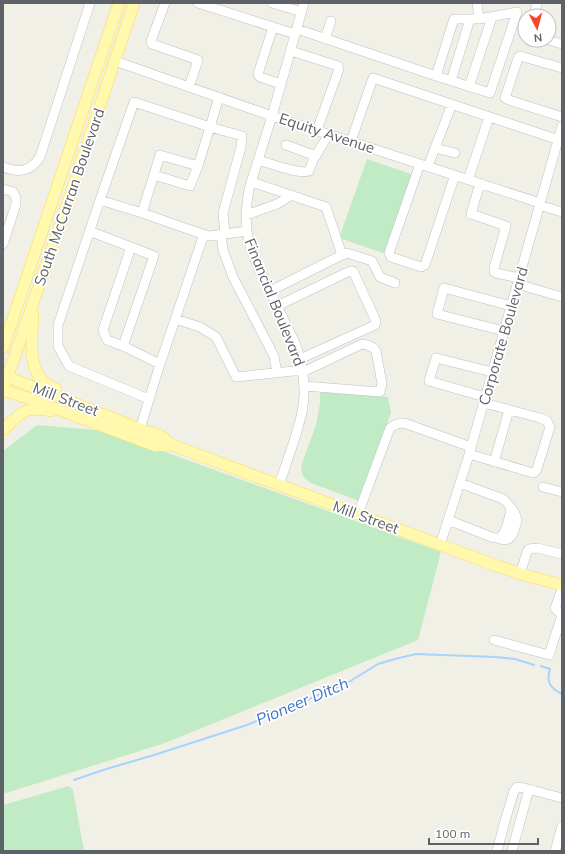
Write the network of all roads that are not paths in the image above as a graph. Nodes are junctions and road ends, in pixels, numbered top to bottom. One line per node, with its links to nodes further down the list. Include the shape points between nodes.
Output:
1 (90, 3): 43 (street, via 40,157 24,170 15,171)
2 (119, 3): 10 (main road, South McCarran Boulevard)
3 (134, 3): 18 (main road, South McCarran Boulevard)
4 (165, 3): 23 (street, via 151,41 152,44 198,60)
5 (198, 3): 14 (street)
6 (272, 3): 9 (street)
7 (304, 3): 9 (street, Financial Boulevard)
8 (476, 3): 12 (street)
9 (302, 12): 15 (street, Financial Boulevard)
10 (115, 16): 18 (main road, via 115,50 112,57); 73 (main road, South McCarran Boulevard)
11 (492, 17): 12 (street); 24 (street); 24 (street, via 517,12 490,93)
12 (475, 19): 20 (street, via 454,19); 21 (street)
13 (332, 22): 16 (street)
14 (273, 27): 15 (street); 22 (street, via 258,74)
15 (296, 32): 16 (street); 17 (street, Financial Boulevard)
16 (325, 39): 20 (street)
17 (291, 51): 22 (street, Financial Boulevard); 32 (street, via 338,66)
18 (114, 61): 23 (street, Equity Avenue); 67 (main road, South McCarran Boulevard)
19 (562, 68): 29 (street, via 520,56 505,98)
20 (436, 76): 21 (street)
21 (451, 81): 24 (street)
22 (281, 84): 27 (street, Financial Boulevard)
23 (189, 87): 25 (street, Equity Avenue)
24 (469, 87)
25 (219, 97): 27 (street, Equity Avenue); 31 (street)
26 (452, 104): 28 (street); 35 (street, via 373,78); 37 (street)
27 (272, 116): 32 (street, Equity Avenue); 40 (street, Financial Boulevard)
28 (489, 117): 34 (street); 46 (street)
29 (562, 117)
30 (562, 126): 34 (street, Corporate Boulevard)
31 (210, 127): 42 (street); 51 (street, via 134,102); 59 (street, via 242,136 223,213)
32 (317, 130): 33 (street, Equity Avenue)
33 (329, 134): 35 (street, Equity Avenue); 39 (street)
34 (560, 140): 52 (street, Corporate Boulevard)
35 (351, 141): 41 (street, Equity Avenue)
36 (286, 145): 39 (street)
37 (435, 148): 38 (street); 41 (street)
38 (455, 154)
39 (316, 156): 40 (street, via 309,171 305,173)
40 (258, 160): 47 (street, Financial Boulevard)
41 (424, 165): 45 (street, Equity Avenue); 45 (street, via 389,253 391,257 421,267 426,265)
42 (198, 166): 44 (street, via 190,186); 44 (street, via 160,154)
43 (3, 167)
44 (154, 175): 54 (street)
45 (456, 175): 46 (street, Equity Avenue)
46 (468, 180): 48 (street, Equity Avenue)
47 (252, 182): 50 (street); 55 (street, Financial Boulevard)
48 (480, 183): 52 (street, Equity Avenue); 63 (street, via 471,214 506,226 494,272)
49 (3, 189): 60 (street, via 13,192 16,204)
50 (292, 195): 55 (street, via 277,204); 62 (street, via 326,207)
51 (100, 200): 54 (street); 56 (street)
52 (540, 204): 53 (street, Equity Avenue); 63 (street, Corporate Boulevard)
53 (562, 212)
54 (142, 213): 58 (street)
55 (246, 215): 57 (street, Financial Boulevard)
56 (89, 231): 61 (street); 82 (street, via 58,325 58,346 69,366)
57 (247, 231): 59 (street); 65 (street, Financial Boulevard, via 255,260)
58 (204, 234): 59 (street); 70 (street)
59 (223, 234): 78 (street, via 223,250 233,277 274,356)
60 (3, 244)
61 (131, 247): 72 (street, via 103,330 107,340); 72 (street, via 154,256)
62 (342, 255): 64 (street, via 347,253 372,261 380,277); 65 (street)
63 (518, 281): 66 (street); 69 (street, Corporate Boulevard)
64 (395, 283)
65 (270, 291): 68 (street, Financial Boulevard)
66 (562, 297)
67 (33, 302): 79 (main road, South McCarran Boulevard); 84 (main road, via 32,358 37,375 50,387 79,398)
68 (277, 306): 74 (street, Financial Boulevard); 74 (street, via 353,271 376,322 375,325)
69 (511, 306): 71 (street, Corporate Boulevard); 71 (street, via 444,288 437,314)
70 (175, 319): 75 (street); 78 (street, via 200,327 216,337 236,377)
71 (504, 332): 77 (street, Corporate Boulevard)
72 (123, 346): 75 (street)
73 (3, 348)
74 (300, 359): 76 (street, Financial Boulevard)
75 (160, 364): 82 (street)
76 (303, 371): 78 (street); 80 (street, Financial Boulevard); 80 (street, via 366,344 374,347 376,351 382,384 380,392)
77 (492, 372): 83 (street, Corporate Boulevard); 83 (street, via 436,358 429,381)
78 (277, 373)
79 (6, 376): 81 (main road, South McCarran Boulevard); 84 (main road, Mill Street)
80 (304, 386): 93 (street, Financial Boulevard, via 300,420)
81 (3, 390): 86 (main road, Mill Street)
82 (149, 399): 87 (street)
83 (484, 400): 85 (street); 90 (street, Corporate Boulevard)
84 (92, 410): 87 (main road, Mill Street)
85 (509, 410): 91 (street); 91 (street, via 540,418 550,427 535,472)
86 (78, 416): 88 (main road, via 39,410 27,411); 89 (main road, Mill Street, via 156,446)
87 (140, 429): 89 (main road, Mill Street, via 162,436)
88 (3, 430)
89 (172, 445): 93 (main road, Mill Street)
90 (470, 451): 91 (street); 92 (street, Corporate Boulevard); 96 (street, via 404,424 394,425 390,428)
91 (494, 462)
92 (460, 483): 97 (street, Corporate Boulevard); 97 (street, via 503,499 509,504 517,521 513,534 504,540)
93 (279, 485): 96 (main road, Mill Street)
94 (543, 487): 95 (street)
95 (562, 492)
96 (358, 514): 98 (main road, Mill Street)
97 (448, 520): 98 (street, Corporate Boulevard)
98 (440, 544): 100 (main road, Mill Street)
99 (562, 554): 100 (street, via 537,548 529,549)
100 (520, 574): 101 (main road, Mill Street)
101 (562, 585)
102 (562, 589): 103 (street, via 555,608 562,615 549,655)
103 (494, 640)
104 (529, 789): 105 (street); 107 (street, via 517,787 514,791); 108 (street)
105 (562, 798)
106 (562, 826): 109 (street)
107 (497, 851)
108 (512, 851)
109 (555, 851)

